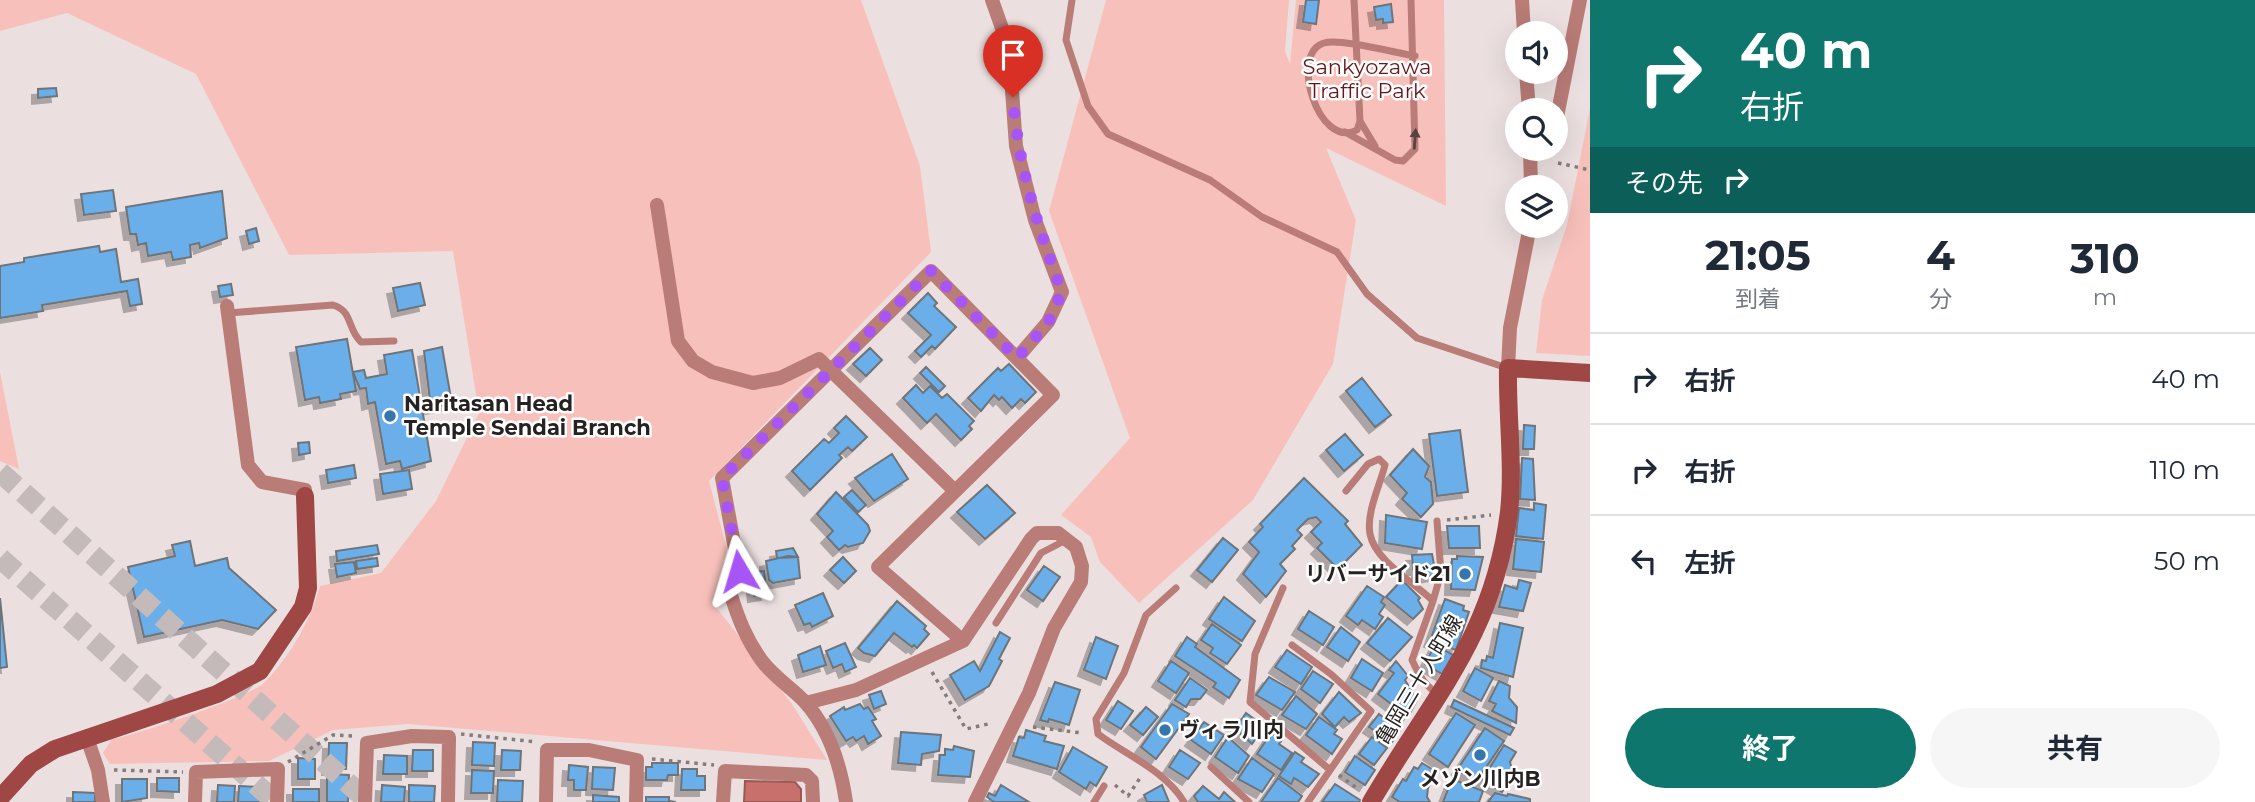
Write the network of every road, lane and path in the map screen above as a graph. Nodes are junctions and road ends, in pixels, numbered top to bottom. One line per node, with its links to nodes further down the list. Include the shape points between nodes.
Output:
1 (992, 0): 20 (street, via 1009,48 1016,146 1035,220 1062,292 1048,323)
2 (1072, 0): 21 (lane, via 1066,40 1088,106 1108,134 1210,180 1262,217 1337,253 1367,294 1417,338)
3 (1354, 0): 8 (lane)
4 (1411, 0): 9 (lane)
5 (1522, 0): 7 (street)
6 (1580, 0): 10 (street)
7 (1523, 21)
8 (1356, 46): 9 (lane); 11 (lane); 12 (lane, via 1327,42 1309,58 1316,110)
9 (1415, 56): 13 (lane, one-way to 9, via 1403,161 1415,149)
10 (1561, 98)
11 (1360, 121): 12 (lane, via 1357,130); 13 (lane, via 1365,134)
12 (1345, 132): 13 (lane)
13 (1383, 153)
14 (1558, 163): 15 (path)
15 (1590, 170)
16 (657, 205): 22 (street, via 678,341 693,361 712,372 753,383 780,378 818,359)
17 (1528, 238): 21 (street)
18 (227, 310): 19 (lane, via 333,305 343,308 361,342); 26 (street, via 248,465 262,482 305,490)
19 (394, 341)
20 (1017, 358): 22 (street, via 931,271); 24 (street, via 1053,395)
21 (1508, 368): 23 (street); 37 (street, 亀岡三十人町線, via 1509,509 1501,561 1479,627)
22 (830, 370): 24 (street); 38 (street, via 722,478 739,571 730,592 743,631 782,684)
23 (1590, 373)
24 (955, 491): 34 (street, via 878,567)
25 (1346, 491): 32 (lane, via 1368,464 1379,459 1385,465 1370,534 1382,556)
26 (305, 496): 44 (street, via 308,588 303,607 260,671 217,694)
27 (1495, 514): 28 (path)
28 (1437, 520): 32 (lane, via 1441,573)
29 (1068, 539): 33 (lane, via 1041,553); 34 (street, via 1047,531 1037,533); 69 (street, via 1080,555 1081,582 1054,628 1029,693)
30 (1176, 588): 71 (lane, via 1146,614 1124,673 1096,719 1098,734 1161,776)
31 (1283, 588): 50 (lane, via 1255,654 1250,702)
32 (1433, 601): 37 (lane, via 1412,660 1420,676)
33 (996, 623)
34 (963, 641): 38 (street, via 856,690)
35 (1292, 645): 50 (lane, via 1371,711)
36 (942, 663): 39 (path, via 930,669 966,729)
37 (1441, 694): 58 (street, 亀岡三十人町線)
38 (806, 703): 68 (street, via 838,759)
39 (988, 724)
40 (1033, 727): 41 (path)
41 (1083, 733)
42 (358, 736): 49 (path, via 333,736)
43 (449, 737): 45 (path, via 463,734); 62 (street, via 412,736 367,743); 63 (street)
44 (87, 738): 57 (street, via 31,764); 59 (street)
45 (535, 741)
46 (664, 759): 47 (path)
47 (711, 764)
48 (1211, 766): 72 (lane)
49 (278, 769): 60 (street, via 196,772); 61 (street)
50 (1329, 769): 73 (lane)
51 (119, 770): 52 (path)
52 (180, 772)
53 (1143, 775): 55 (path, via 1128,796)
54 (1338, 775): 58 (path)
55 (1113, 784)
56 (1104, 786): 70 (lane)
57 (0, 798)
58 (1371, 798)
59 (103, 802)
60 (195, 802)
61 (277, 802)
62 (365, 802)
63 (448, 802)
64 (546, 802): 65 (street, via 547,750 589,750 637,760)
65 (636, 802)
66 (723, 802): 67 (street, via 725,771 806,775 812,781)
67 (813, 802)
68 (846, 802)
69 (975, 802)
70 (1094, 802)
71 (1184, 802)
72 (1250, 802)
73 (1308, 802)

